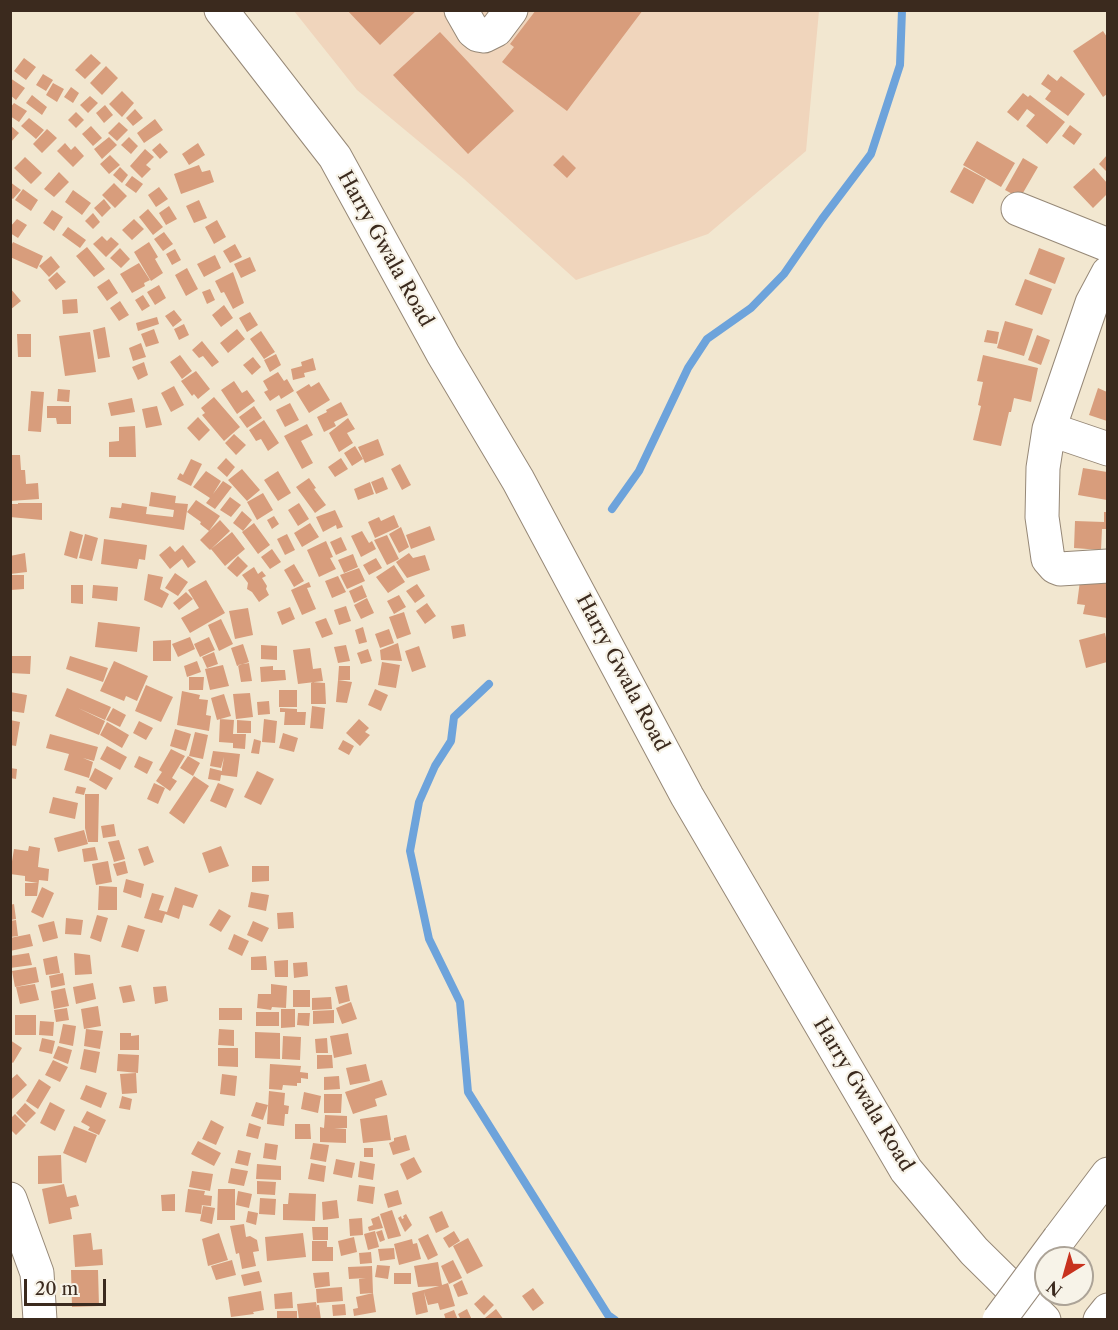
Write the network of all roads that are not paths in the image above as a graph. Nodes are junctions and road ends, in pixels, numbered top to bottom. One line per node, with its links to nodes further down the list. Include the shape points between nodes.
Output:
1 (221, 10): 15 (main road, Harry Gwala Road, via 335,157 443,354 518,480 687,796 906,1170 974,1251)
2 (461, 10): 3 (main road, via 473,31 484,36 496,30)
3 (511, 10)
4 (1018, 209): 5 (main road)
5 (1107, 245)
6 (1107, 273): 7 (main road, via 1092,303)
7 (1049, 429): 8 (main road); 9 (main road, via 1042,517 1048,559 1060,569)
8 (1107, 449)
9 (1107, 566)
10 (1107, 1174): 14 (main road, bridge)
11 (10, 1199): 13 (main road, via 37,1273)
12 (1107, 1310): 16 (main road)
13 (40, 1320)
14 (999, 1320)
15 (1044, 1320)
16 (1100, 1320)

